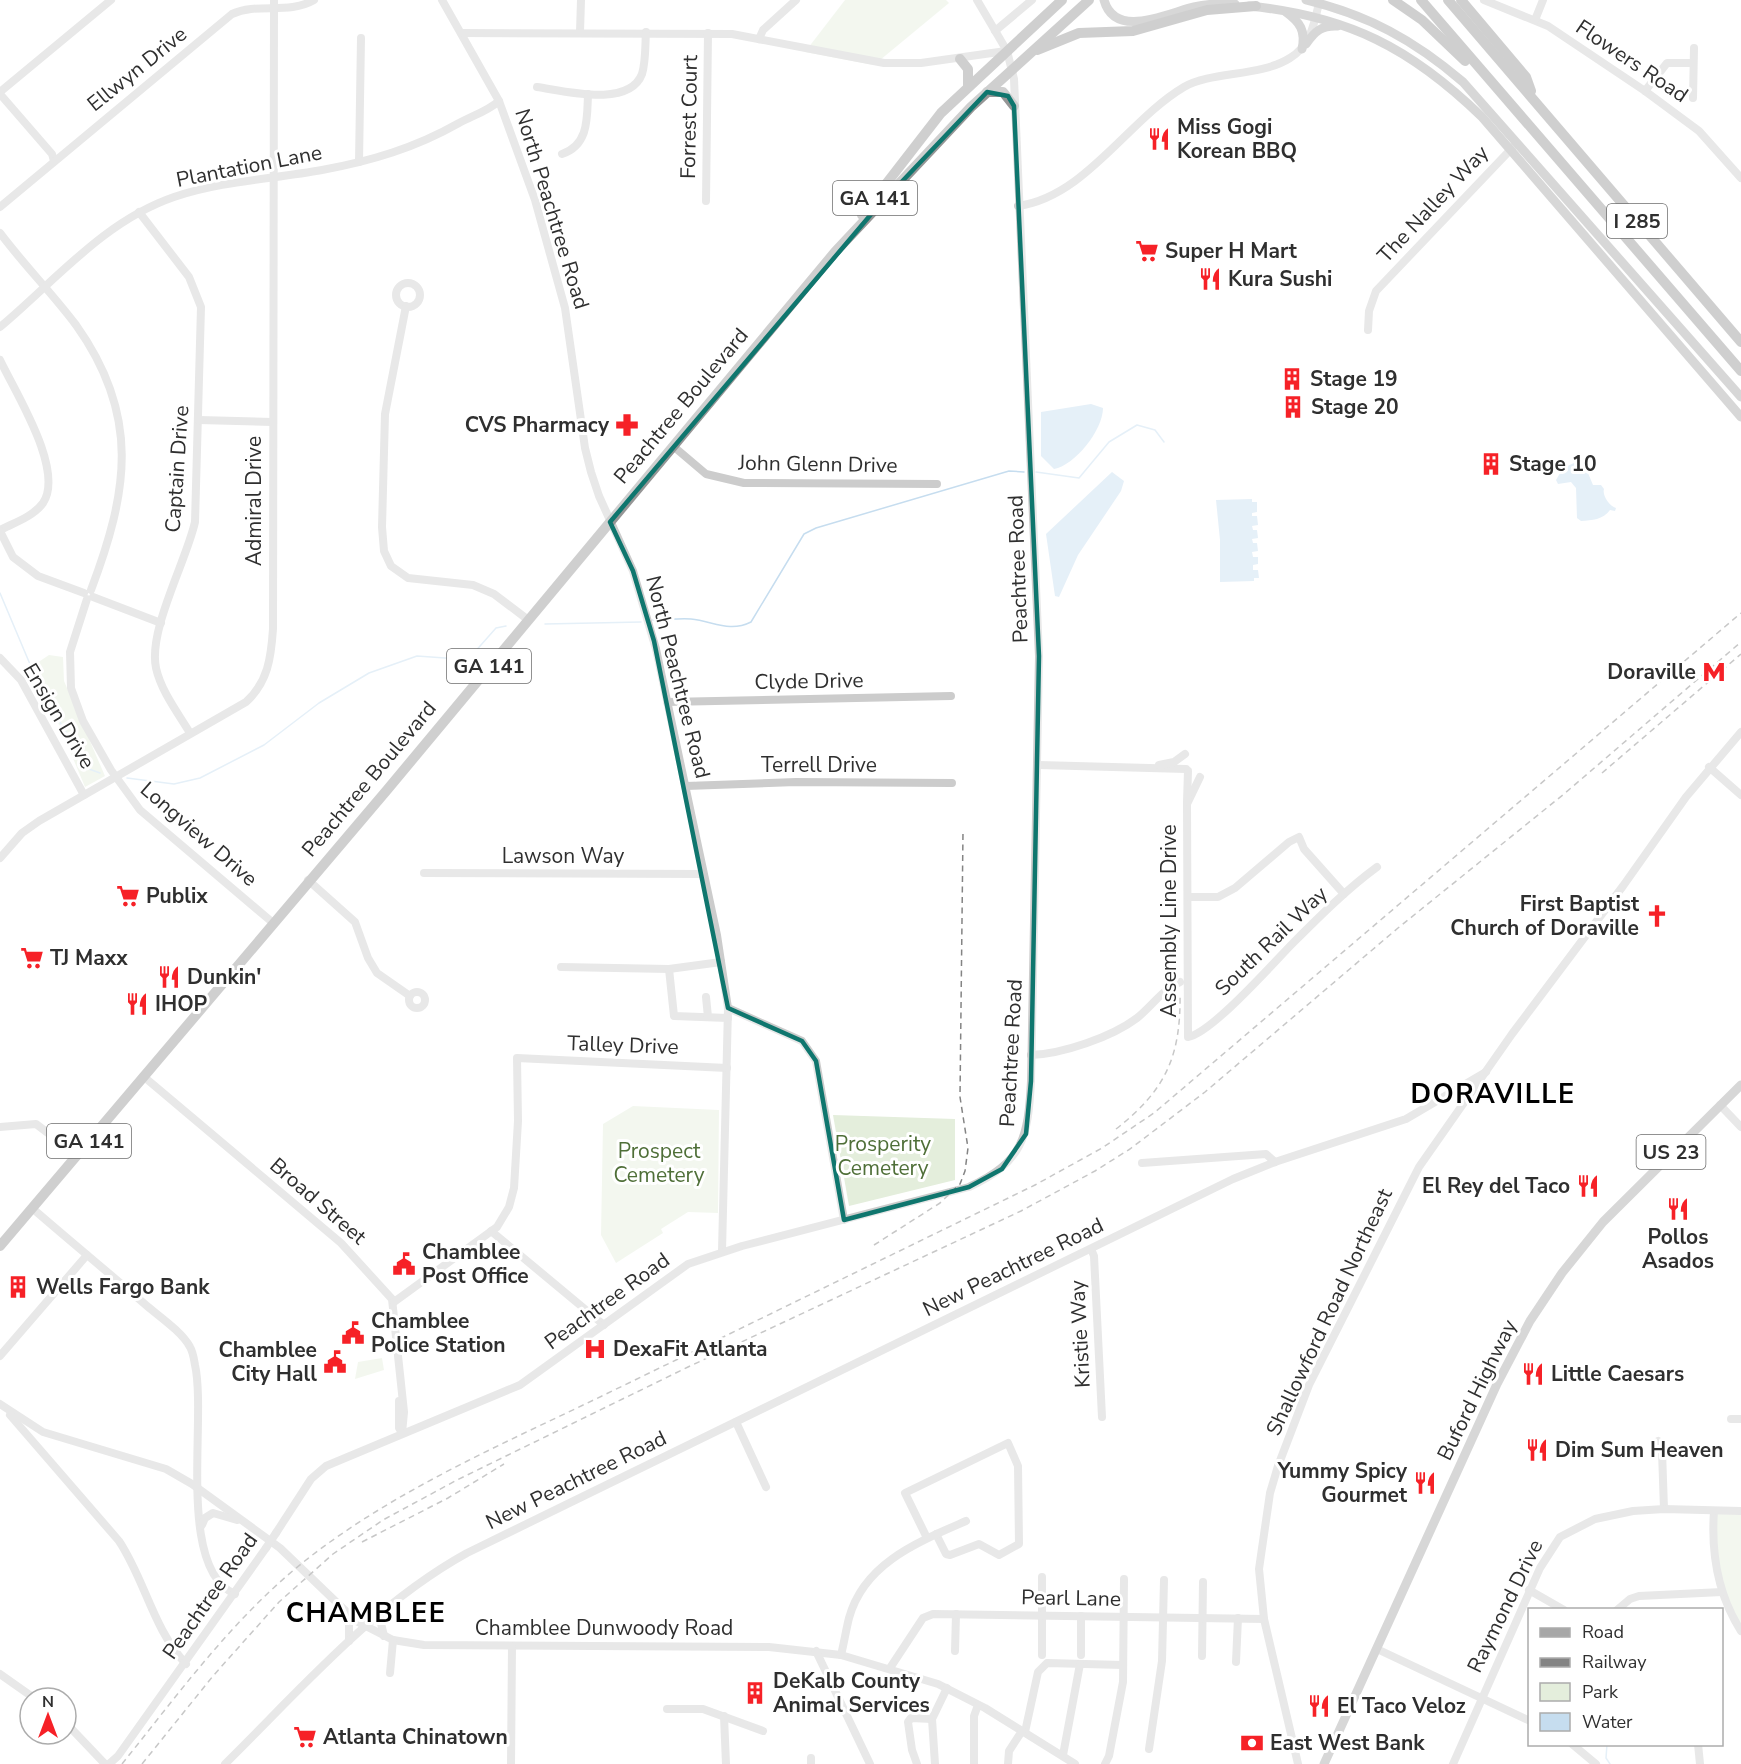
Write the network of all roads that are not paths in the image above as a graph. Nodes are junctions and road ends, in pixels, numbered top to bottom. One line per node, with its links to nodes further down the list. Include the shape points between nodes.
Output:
1 (111, 0): 44 (street)
2 (314, 0): 19 (street, Ellwyn Drive, via 292,8)
3 (442, 0): 28 (street, North Peachtree Road)
4 (581, 0): 26 (street)
5 (796, 0): 31 (street, via 763,30)
6 (977, 0): 25 (street, Peachtree Road)
7 (1032, 0): 25 (street)
8 (1062, 0): 34 (highway, GA 141)
9 (1089, 0): 35 (highway, GA 141)
10 (1104, 0): 20 (main road, via 1111,13 1131,22 1212,4)
11 (1306, 0): 18 (main road)
12 (1393, 0): 41 (highway, via 1422,20)
13 (1421, 0): 41 (highway, I 285)
14 (1448, 0): 47 (highway, I 285)
15 (1461, 0): 47 (highway, via 1526,77)
16 (1484, 0): 23 (street, Flowers Road)
17 (1543, 0): 23 (street)
18 (1319, 3): 22 (street); 50 (main road, via 1367,20 1431,54 1463,82)
19 (274, 4): 52 (street, Ellwyn Drive, via 232,14); 54 (street, Admiral Drive)
20 (1256, 6): 21 (main road); 35 (highway, via 1207,10 1132,32 1079,33)
21 (1284, 10): 22 (main road); 32 (main road, via 1301,25)
22 (1316, 16): 24 (main road); 32 (street)
23 (1535, 20): 42 (street, Flowers Road)
24 (1346, 26): 32 (main road, via 1327,26 1313,34); 50 (main road, via 1397,49 1448,84)
25 (995, 31): 34 (street, Peachtree Road)
26 (580, 32): 27 (street); 28 (street)
27 (646, 32): 29 (street); 45 (street, via 645,60 635,86 623,93)
28 (462, 33): 48 (street, North Peachtree Road)
29 (708, 33): 31 (street); 56 (street, Forrest Court)
30 (361, 38): 53 (street)
31 (759, 39): 36 (street, via 867,61 921,63)
32 (1304, 46): 57 (street, via 1278,64 1185,86 1071,183 1035,203)
33 (1694, 48): 37 (street)
34 (1007, 51): 36 (street); 38 (street, Peachtree Road); 39 (highway, Peachtree Boulevard / GA 141)
35 (1026, 55): 38 (highway, Peachtree Boulevard / GA 141)
36 (960, 59): 39 (highway, via 968,69)
37 (1694, 63): 42 (street, via 1667,63); 46 (street)
38 (1012, 67): 43 (highway, Peachtree Boulevard / GA 141); 49 (street, Peachtree Road)
39 (969, 85): 61 (highway, Peachtree Boulevard / GA 141, via 922,137)
40 (537, 87): 45 (street)
41 (1496, 89): 68 (highway, I 285, via 1584,185)
42 (1645, 91): 55 (street, Flowers Road, via 1699,131)
43 (987, 92): 49 (highway, via 1003,92); 61 (highway, Peachtree Boulevard / GA 141)
44 (0, 93): 52 (street)
45 (588, 94): 51 (street, via 585,132 574,150)
46 (1693, 98)
47 (1534, 100): 66 (highway, I 285)
48 (499, 101): 53 (street, Plantation Lane, via 413,147); 75 (street, North Peachtree Road, via 535,200 560,288 572,343 585,448)
49 (1014, 106): 57 (street, Peachtree Road)
50 (1514, 146): 65 (street, The Nalley Way, via 1376,291); 69 (main road); 70 (main road)
51 (562, 154)
52 (54, 161): 58 (street, Ellwyn Drive)
53 (359, 162): 54 (street, Plantation Lane)
54 (274, 178): 59 (street, Plantation Lane, via 207,188); 72 (street, Admiral Drive)
55 (1741, 178)
56 (706, 201)
57 (1018, 206): 86 (street, Peachtree Road, via 1039,656)
58 (0, 207)
59 (139, 212): 62 (street, Plantation Lane, via 105,234); 71 (street, Captain Drive, via 189,277 201,307)
60 (0, 233): 62 (street, Longview Drive)
61 (836, 252): 73 (highway, Peachtree Boulevard / GA 141)
62 (46, 289): 64 (street, Plantation Lane); 77 (street, Longview Drive, via 103,370 120,430 119,502)
63 (406, 306): 78 (street, via 385,414 384,551 391,566 408,578 473,585 494,594)
64 (0, 327)
65 (1368, 330)
66 (1741, 342)
67 (0, 360): 76 (street, via 41,446 50,479 48,492 37,509)
68 (1741, 371)
69 (1741, 397)
70 (1741, 417)
71 (199, 420): 72 (street); 79 (street, Captain Drive, via 195,522)
72 (272, 422): 84 (street, Admiral Drive, via 270,663 258,691 232,711)
73 (673, 446): 74 (street, John Glenn Drive, via 706,474 744,483); 75 (highway, Peachtree Boulevard / GA 141)
74 (937, 483)
75 (610, 522): 78 (highway, Peachtree Boulevard / GA 141); 82 (street, North Peachtree Road, via 633,571 647,614)
76 (0, 531): 77 (street, via 13,557 38,576)
77 (89, 595): 79 (street); 89 (street, Longview Drive, via 70,652 71,688 83,721)
78 (527, 620): 100 (highway, Peachtree Boulevard / GA 141)
79 (161, 622): 84 (street, Captain Drive, via 156,669)
80 (0, 658): 93 (street, Ensign Drive, via 21,680)
81 (951, 696): 82 (street, Clyde Drive)
82 (667, 702): 92 (street, North Peachtree Road)
83 (1741, 732): 88 (street, New Peachtree Road)
84 (190, 733): 89 (street, Admiral Drive)
85 (1185, 754): 87 (street, via 1166,765)
86 (1039, 765): 87 (street); 114 (street, Peachtree Road)
87 (1135, 767): 95 (street, Assembly Line Drive, via 1187,770)
88 (1709, 767): 94 (street); 116 (street, New Peachtree Road)
89 (115, 777): 93 (street, Admiral Drive); 103 (street, Longview Drive, via 140,810)
90 (1200, 777): 95 (street, Assembly Line Drive)
91 (952, 783): 92 (street, Terrell Drive)
92 (686, 786): 99 (street, North Peachtree Road)
93 (84, 795): 96 (street, Admiral Drive, via 22,833)
94 (1741, 795)
95 (1187, 804): 102 (street, Assembly Line Drive)
96 (0, 858)
97 (1377, 867): 101 (street, South Rail Way)
98 (424, 873): 99 (street, Lawson Way)
99 (703, 874): 104 (street, North Peachtree Road)
100 (308, 880): 103 (highway, Peachtree Boulevard / GA 141); 108 (street, via 355,922 377,973)
101 (1344, 894): 102 (street, via 1304,849 1299,837 1235,888 1218,897); 113 (street, South Rail Way, via 1248,991 1203,1030)
102 (1188, 897): 113 (street, Assembly Line Drive)
103 (272, 922): 117 (highway, Peachtree Boulevard / GA 141)
104 (721, 962): 106 (street); 110 (street, North Peachtree Road)
105 (561, 967): 106 (street)
106 (669, 969): 111 (street, via 674,1016)
107 (1180, 982): 114 (street, via 1116,1030 1048,1054)
108 (410, 996)
109 (706, 997): 111 (street)
110 (728, 1008): 112 (street, North Peachtree Road); 126 (street, via 802,1041 816,1061)
111 (708, 1017): 112 (street)
112 (728, 1018): 115 (street, North Peachtree Road)
113 (1188, 1037)
114 (1031, 1055): 126 (street, Peachtree Road, via 1026,1134 1002,1169 969,1187)
115 (727, 1068): 127 (street, Talley Drive, via 517,1058 514,1188 509,1207); 130 (street, North Peachtree Road)
116 (1486, 1072): 123 (street, New Peachtree Road, via 1406,1119); 170 (street, Shallowford Road Northeast, via 1405,1191 1310,1385 1278,1466 1268,1504 1259,1569)
117 (144, 1076): 122 (highway, Peachtree Boulevard / GA 141); 132 (street, Broad Street, via 341,1243)
118 (1741, 1085): 119 (main road, Buford Highway / US 23)
119 (1720, 1105): 121 (street); 176 (main road, Buford Highway / US 23, via 1603,1222 1535,1314 1494,1389)
120 (0, 1127): 122 (street, via 36,1124)
121 (1741, 1127)
122 (77, 1155): 125 (highway, Peachtree Boulevard / GA 141)
123 (1275, 1162): 124 (street, via 1266,1154); 129 (street, New Peachtree Road)
124 (1142, 1163)
125 (32, 1208): 128 (highway, Peachtree Boulevard / GA 141); 131 (street)
126 (844, 1220): 130 (street, Peachtree Road)
127 (491, 1231): 132 (street); 133 (street)
128 (0, 1246)
129 (1091, 1249): 136 (street, Kristie Way); 139 (street, New Peachtree Road)
130 (722, 1251): 133 (street, Peachtree Road, via 677,1271)
131 (87, 1255): 134 (street); 143 (street, via 190,1346 196,1368)
132 (394, 1302): 140 (street)
133 (604, 1325): 140 (street, Peachtree Road, via 520,1385)
134 (0, 1356)
135 (2, 1406): 143 (street, Chamblee Dunwoody Road, via 43,1432 166,1469); 185 (street, via 119,1541 163,1635)
136 (1102, 1417)
137 (1731, 1419): 138 (street)
138 (1741, 1419)
139 (736, 1422): 142 (street); 162 (street, New Peachtree Road, via 467,1553 420,1580)
140 (402, 1433): 158 (street, Peachtree Road, bridge, via 324,1467)
141 (1658, 1441): 144 (street, via 1662,1451)
142 (766, 1487)
143 (198, 1488): 148 (street, Chamblee Dunwoody Road); 149 (street)
144 (1664, 1509): 145 (street, Raymond Drive); 156 (street, Raymond Drive, via 1616,1514 1569,1530 1552,1547)
145 (1713, 1511): 146 (street, Raymond Drive); 157 (street, via 1716,1566)
146 (1741, 1511)
147 (966, 1521): 150 (street)
148 (248, 1525): 149 (street, via 213,1513 205,1518); 161 (street, Chamblee Dunwoody Road, via 280,1548)
149 (201, 1529): 158 (street, via 203,1551 213,1575 220,1585)
150 (936, 1534): 151 (street); 151 (street, via 950,1555 982,1544 999,1555 1019,1544 1018,1466 1008,1443 905,1493)
151 (927, 1538): 179 (street, via 886,1562 867,1581 849,1618)
152 (1042, 1577): 164 (street)
153 (1124, 1579): 166 (street)
154 (1164, 1580): 167 (street)
155 (1203, 1582): 168 (street)
156 (1529, 1590): 159 (street); 194 (street, Raymond Drive)
157 (1722, 1592): 160 (street, via 1639,1596); 172 (street)
158 (235, 1593): 185 (street, Peachtree Road)
159 (1560, 1608)
160 (1619, 1608)
161 (344, 1611): 171 (street, Chamblee Dunwoody Road); 174 (street, via 349,1622)
162 (382, 1611): 171 (street, New Peachtree Road); 173 (street, via 380,1619)
163 (956, 1614): 164 (street, Pearl Lane); 178 (street); 182 (street, Pearl Lane, via 923,1618)
164 (1042, 1616): 165 (street, Pearl Lane); 180 (street)
165 (1081, 1616): 166 (street, Pearl Lane); 181 (street)
166 (1123, 1616): 167 (street, Pearl Lane); 187 (street)
167 (1164, 1617): 168 (street, Pearl Lane); 205 (street)
168 (1203, 1618): 169 (street, Pearl Lane); 183 (street)
169 (1238, 1618): 170 (street, Pearl Lane); 184 (street)
170 (1264, 1618): 219 (street, Shallowford Road Northeast)
171 (364, 1626): 173 (street, Chamblee Dunwoody Road); 174 (street, New Peachtree Road)
172 (1741, 1631)
173 (389, 1638): 175 (street, Chamblee Dunwoody Road, via 424,1645); 189 (street)
174 (349, 1642): 209 (street, New Peachtree Road)
175 (512, 1646): 177 (street, Chamblee Dunwoody Road, via 712,1646); 210 (street)
176 (1377, 1649): 194 (street); 220 (main road, Buford Highway / US 23)
177 (816, 1651): 179 (street, Chamblee Dunwoody Road); 212 (street)
178 (956, 1651)
179 (841, 1655): 188 (street, Chamblee Dunwoody Road)
180 (1042, 1655)
181 (1081, 1655)
182 (901, 1656): 188 (street, Pearl Lane); 190 (street)
183 (1202, 1656)
184 (1236, 1662)
185 (186, 1664): 208 (street, Peachtree Road)
186 (1080, 1664): 187 (street); 201 (street, via 1042,1665); 206 (street)
187 (1123, 1665): 218 (street, via 1109,1756)
188 (890, 1668): 190 (street, Chamblee Dunwoody Road)
189 (390, 1673)
190 (904, 1673): 193 (street, Chamblee Dunwoody Road)
191 (0, 1674): 192 (street)
192 (18, 1687)
193 (946, 1688): 195 (street, Chamblee Dunwoody Road); 198 (street)
194 (1481, 1697): 199 (street); 221 (street, Raymond Drive)
195 (978, 1705): 201 (street, Chamblee Dunwoody Road); 215 (street, via 974,1716)
196 (667, 1709): 197 (street, via 703,1709)
197 (724, 1716): 200 (street); 211 (street)
198 (931, 1719): 213 (street, via 908,1722); 214 (street)
199 (1528, 1720)
200 (763, 1731)
201 (1024, 1731): 206 (street, Chamblee Dunwoody Road); 216 (street, via 1009,1750)
202 (78, 1736): 207 (street)
203 (1574, 1746): 222 (street)
204 (1698, 1746): 223 (street)
205 (1149, 1749)
206 (1063, 1755): 217 (street, Chamblee Dunwoody Road)
207 (105, 1764)
208 (110, 1764)
209 (225, 1764)
210 (511, 1764)
211 (726, 1764)
212 (870, 1764)
213 (917, 1764)
214 (935, 1764)
215 (974, 1764)
216 (1008, 1764)
217 (1075, 1764)
218 (1104, 1764)
219 (1298, 1764)
220 (1324, 1764)
221 (1453, 1764)
222 (1596, 1764)
223 (1700, 1764)

